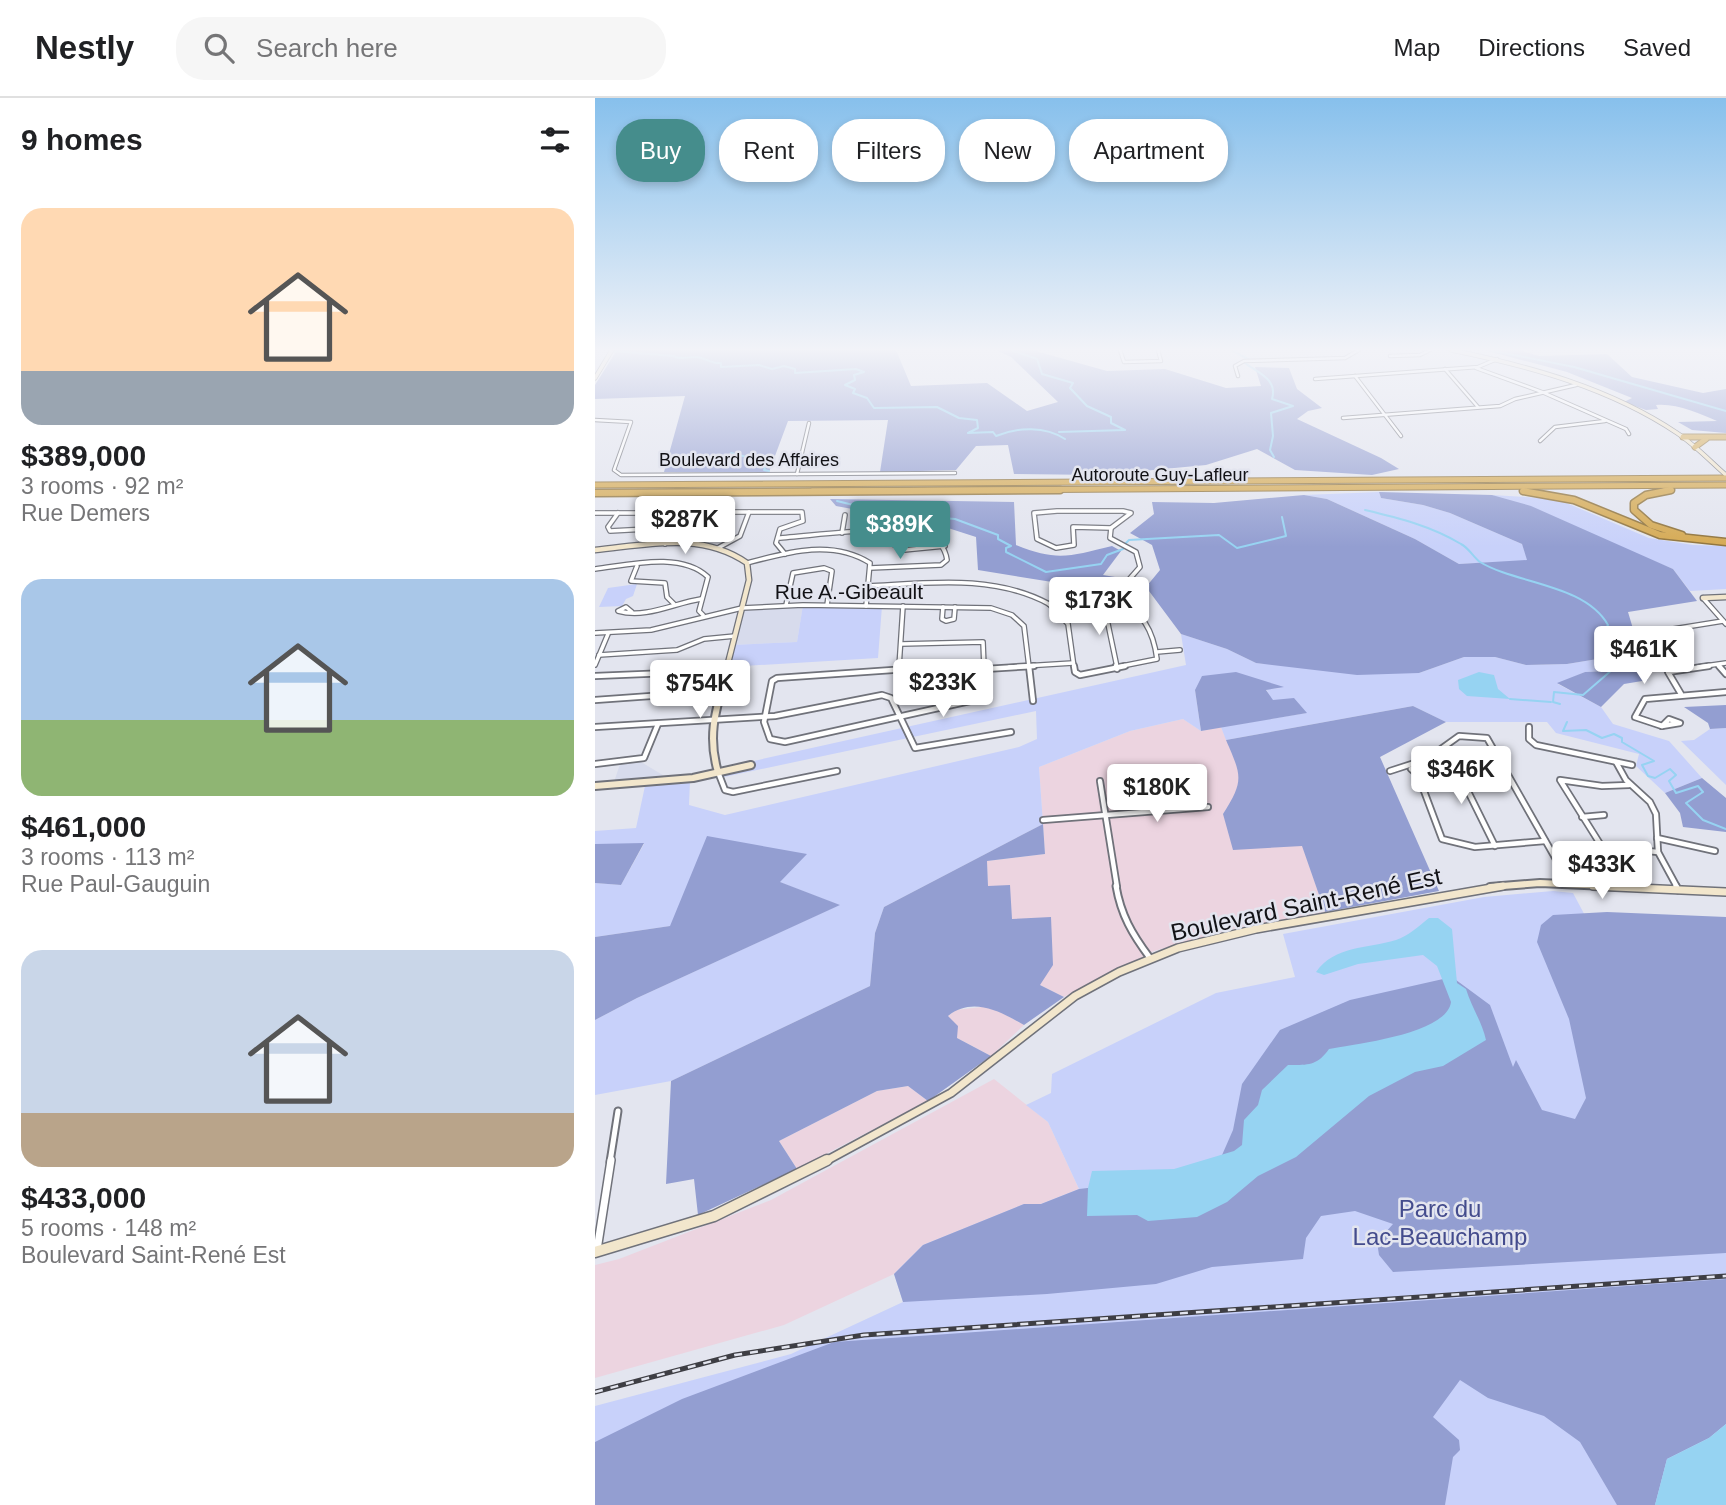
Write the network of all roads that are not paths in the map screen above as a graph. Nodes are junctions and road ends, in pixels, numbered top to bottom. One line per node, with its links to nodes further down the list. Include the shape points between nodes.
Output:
1 (1363, 416): 5 (street)
2 (1387, 416): 10 (street)
3 (1594, 416): 7 (street)
4 (1646, 416): 11 (street)
5 (1343, 418)
6 (595, 420): 17 (street, Boulevard des Affaires, via 631,423 614,470 619,474)
7 (1606, 421): 9 (street); 14 (street, via 1555,427)
8 (809, 423): 17 (street)
9 (1629, 433)
10 (1401, 436)
11 (1684, 438): 12 (highway); 13 (highway); 15 (street)
12 (1726, 438): 13 (highway)
13 (1706, 439): 15 (highway)
14 (1540, 441)
15 (1695, 447): 18 (street)
16 (954, 473): 17 (street, Boulevard des Affaires)
17 (797, 474)
18 (1725, 475): 19 (highway, Autoroute Guy-Lafleur)
19 (595, 483)
20 (1726, 486): 21 (highway, Autoroute Guy-Lafleur); 32 (highway, via 1656,492 1633,506 1641,519 1663,530)
21 (1419, 488): 22 (highway, Autoroute Guy-Lafleur); 32 (highway, via 1544,494 1579,502 1657,535)
22 (595, 495)
23 (748, 512): 27 (street, via 717,512 704,525); 31 (street, via 805,513 803,521 780,529); 35 (street, via 740,536)
24 (595, 513): 25 (street)
25 (618, 513): 27 (street, via 672,513); 27 (street, via 610,531)
26 (845, 515): 30 (street)
27 (671, 528): 33 (street)
28 (1111, 528): 28 (street, via 1131,513 1034,513 1037,539 1056,548 1074,545 1073,527); 46 (street, via 1110,538 1136,552 1140,567)
29 (882, 531): 30 (street); 34 (street, via 919,532); 34 (street, via 882,538 901,549)
30 (842, 533): 31 (street)
31 (778, 538): 37 (street)
32 (1726, 541)
33 (665, 545): 35 (street, via 695,543); 36 (street)
34 (945, 546): 40 (street, via 947,560 943,564)
35 (718, 548): 38 (street)
36 (595, 550)
37 (785, 554): 38 (street); 40 (street, via 846,550 868,560)
38 (747, 563): 55 (street, via 750,577)
39 (637, 566): 41 (street); 45 (street, via 673,563 698,567 708,577); 47 (street, via 631,581 665,583 667,597)
40 (870, 568): 42 (street)
41 (595, 569)
42 (868, 586): 48 (street, via 971,582 1023,593); 51 (street)
43 (1726, 597): 44 (street)
44 (1703, 598): 59 (street)
45 (702, 599): 47 (street); 57 (street, via 699,611)
46 (1111, 601): 48 (street, via 1078,598); 66 (street, via 1145,616)
47 (674, 604): 56 (street)
48 (1049, 604): 58 (street)
49 (827, 605): 50 (street, Rue A.-Gibeault); 50 (street, via 832,571 824,568 793,573); 51 (street, Rue A.-Gibeault)
50 (786, 606): 55 (street, Rue A.-Gibeault)
51 (866, 606): 52 (street, Rue A.-Gibeault)
52 (903, 606): 53 (street, Rue A.-Gibeault); 64 (street)
53 (943, 607): 54 (street, Rue A.-Gibeault); 54 (street, via 946,621 954,618)
54 (955, 607): 72 (street, Rue A.-Gibeault, via 996,610 1019,620 1026,629)
55 (742, 608): 57 (street, Rue A.-Gibeault); 63 (street)
56 (632, 612)
57 (703, 616): 62 (street, Rue A.-Gibeault, via 651,630)
58 (1066, 620): 68 (street); 75 (street, via 1089,618 1108,624)
59 (1724, 623): 60 (street)
60 (1667, 630)
61 (595, 634): 62 (street, Rue A.-Gibeault)
62 (608, 634): 67 (street)
63 (735, 636): 67 (street, via 704,639 677,650); 85 (street)
64 (901, 644): 73 (street); 74 (street, via 981,641)
65 (1180, 650): 66 (street)
66 (1157, 652): 75 (street, via 1154,661)
67 (599, 655): 71 (street)
68 (1073, 663): 72 (street); 75 (street, via 1075,672 1083,676)
69 (1726, 663): 70 (street)
70 (1718, 664): 76 (street); 79 (street, via 1668,672)
71 (595, 665)
72 (1030, 666): 74 (street); 81 (street, Rue A.-Gibeault)
73 (899, 668): 82 (street, via 939,668); 83 (street, via 775,678)
74 (985, 669): 82 (street, via 984,696)
75 (1118, 669)
76 (1726, 674)
77 (595, 676): 80 (street, via 677,676 665,695)
78 (1726, 692): 79 (street)
79 (1682, 694): 87 (street, via 1645,699 1635,715)
80 (595, 700)
81 (1033, 701)
82 (940, 707): 84 (street)
83 (765, 717): 84 (street, via 882,695 890,697); 84 (street, via 770,739 777,742); 85 (street)
84 (898, 717): 90 (street, via 919,749)
85 (713, 721): 86 (street); 99 (street, via 711,743)
86 (658, 724): 88 (street); 93 (street, via 644,758)
87 (1661, 726)
88 (595, 727)
89 (1529, 727): 92 (street, via 1529,739 1536,745)
90 (1011, 732)
91 (1442, 751): 96 (street); 109 (street, via 1459,736 1487,738); 110 (street, via 1450,755)
92 (1616, 762): 95 (street); 101 (street)
93 (595, 764)
94 (751, 765): 99 (street)
95 (1632, 765)
96 (1410, 769): 98 (street); 110 (street, via 1418,775 1442,839 1475,847)
97 (837, 771): 99 (street, via 733,792 725,790)
98 (1390, 771)
99 (718, 772): 102 (street)
100 (1100, 781): 104 (street)
101 (1629, 785): 106 (street, via 1561,779); 108 (street, via 1650,802 1656,814)
102 (595, 786)
103 (1208, 807): 104 (street)
104 (1104, 815): 107 (street); 116 (street, via 1120,909)
105 (1604, 815): 106 (street)
106 (1582, 817): 112 (street, via 1602,847)
107 (1043, 820)
108 (1657, 838): 111 (street); 112 (street)
109 (1545, 841): 110 (street); 113 (street)
110 (1495, 846)
111 (1715, 851)
112 (1658, 852): 114 (street)
113 (1570, 884): 114 (street, Boulevard Saint-René Est); 116 (street, Boulevard Saint-René Est, via 1522,883 1476,889 1256,929)
114 (1679, 891): 115 (street, Boulevard Saint-René Est)
115 (1726, 892)
116 (1150, 958): 118 (street, Boulevard Saint-René Est, via 1075,996 951,1093 811,1170 714,1216)
117 (618, 1111): 118 (street)
118 (596, 1251)

